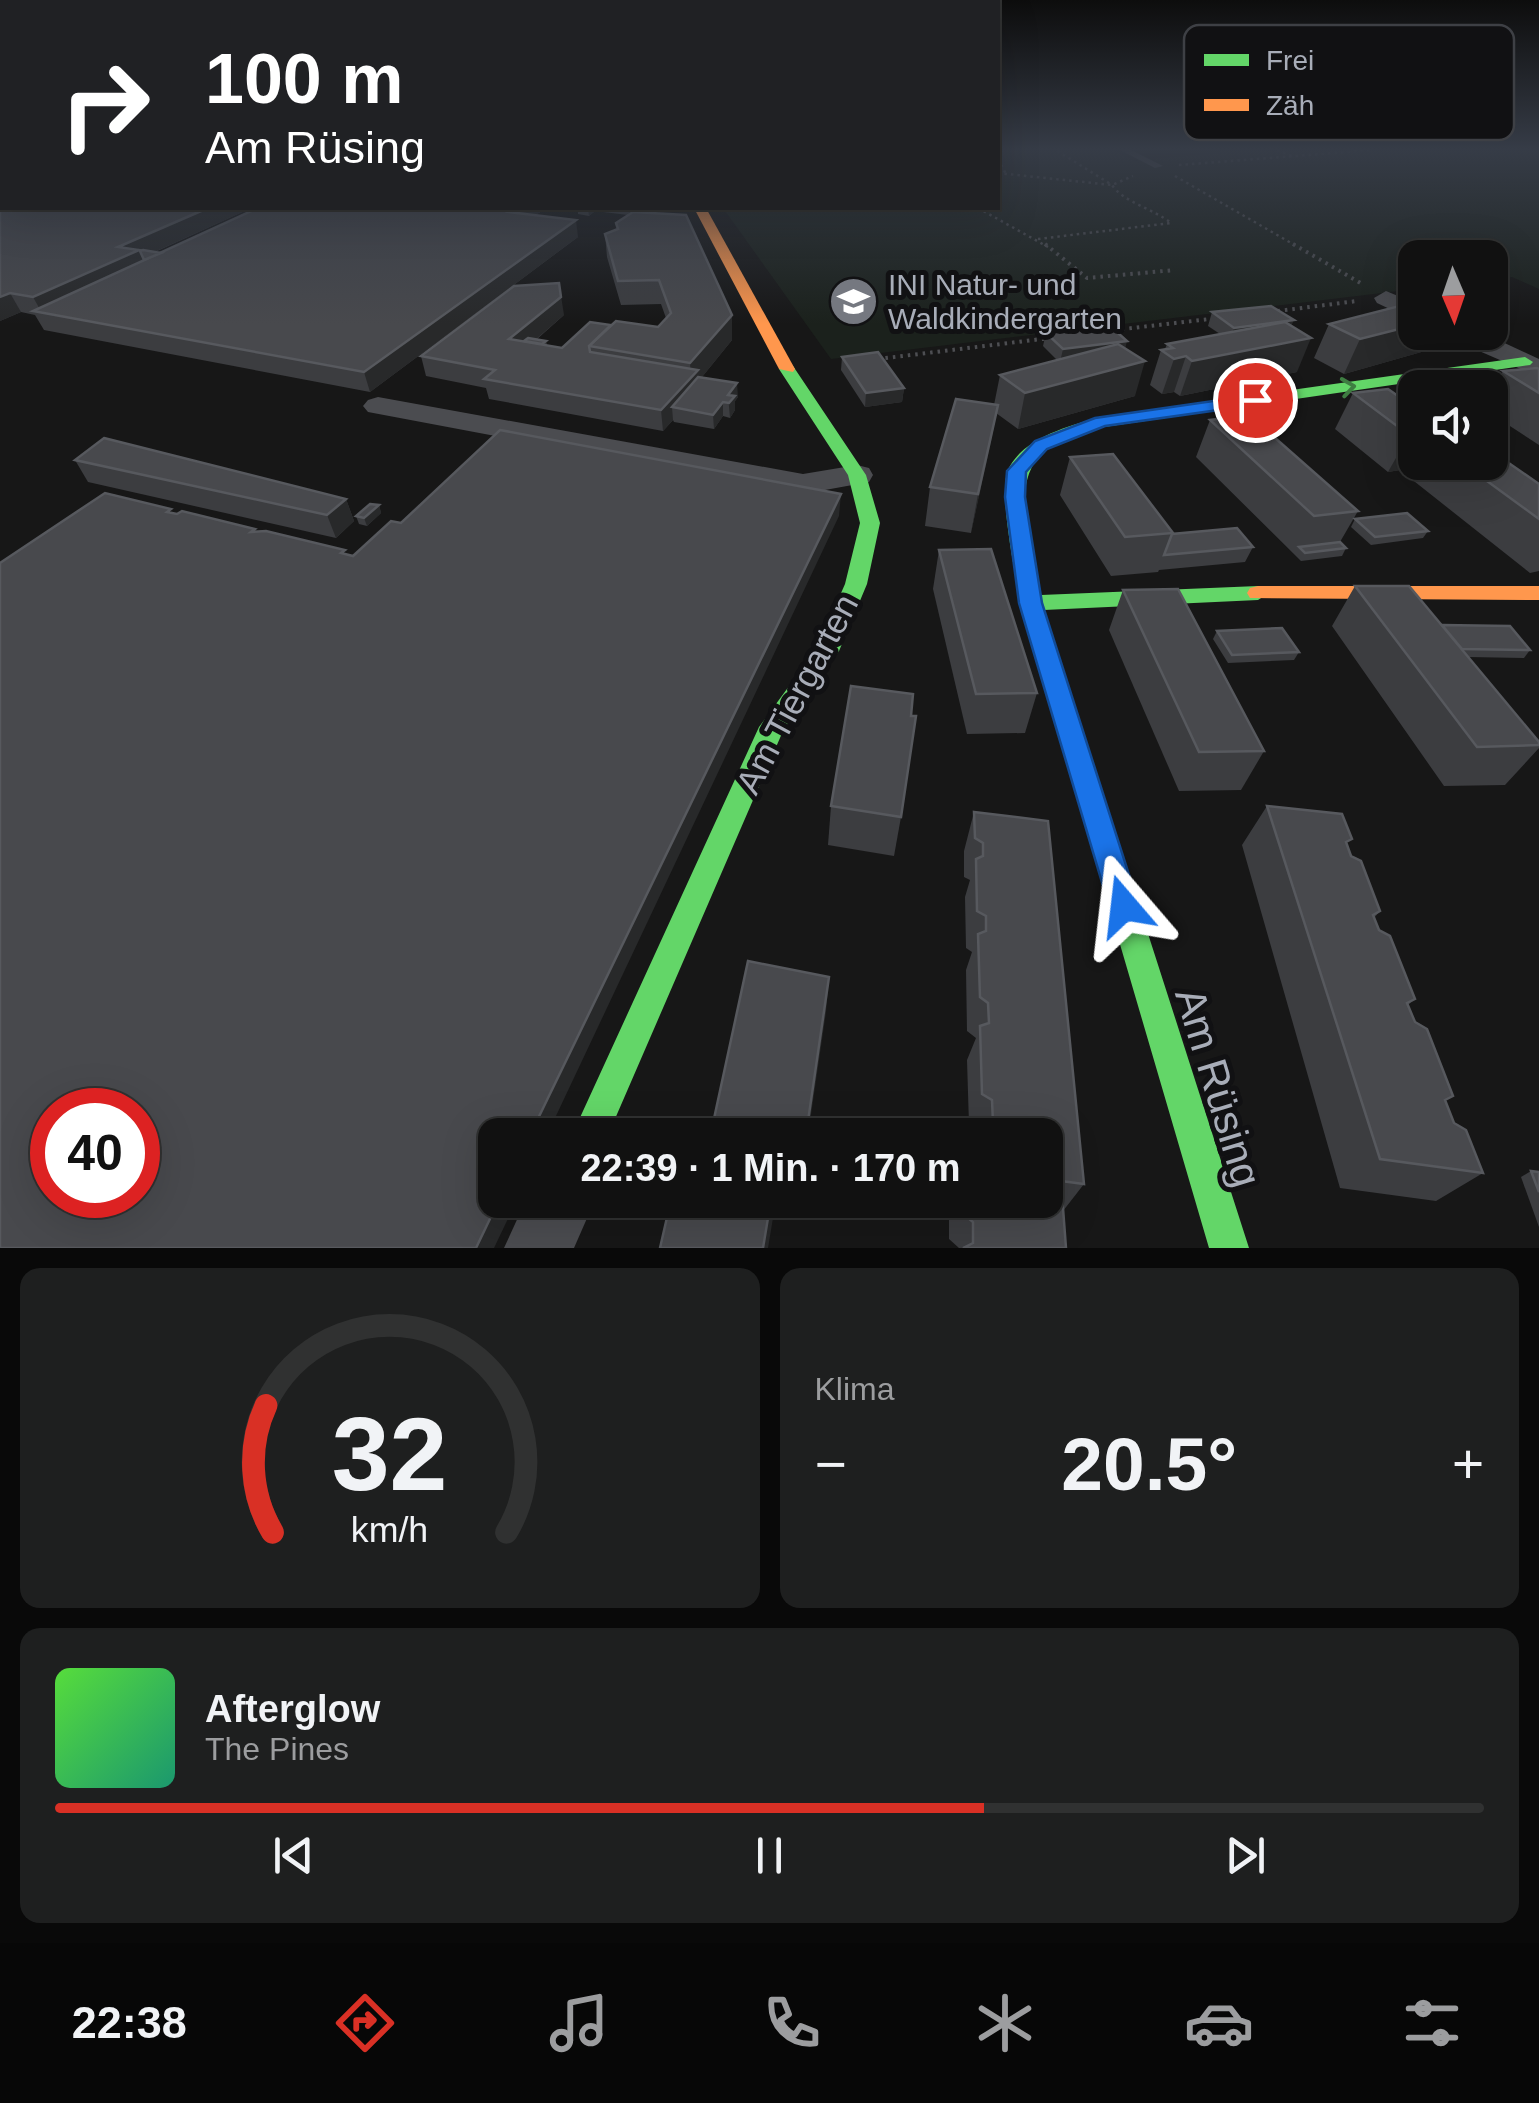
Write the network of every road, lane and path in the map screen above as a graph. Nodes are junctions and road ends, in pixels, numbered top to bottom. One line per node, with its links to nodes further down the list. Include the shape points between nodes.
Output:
1 (1152, 208): 5 (path, via 1171,223)
2 (1231, 208): 7 (path)
3 (701, 210): 17 (street, Am Tiergarten, via 779,356)
4 (982, 210): 5 (path)
5 (1038, 239): 6 (path, via 1086,278)
6 (1175, 270)
7 (1386, 298): 8 (street); 9 (path)
8 (1398, 305)
9 (1270, 312)
10 (1232, 316): 11 (path)
11 (1097, 332)
12 (1058, 337): 14 (path)
13 (1498, 350): 15 (street)
14 (865, 360)
15 (1532, 365): 19 (street, Am Rüsing, one-way to 15, via 1016,471 1041,445 1101,422)
16 (378, 406): 17 (street, via 802,484)
17 (858, 475): 20 (street, Am Tiergarten, via 870,523 856,584 827,651 772,727)
18 (1539, 593): 19 (street, via 1295,591)
19 (1030, 603): 23 (street, Am Rüsing)
20 (598, 1118)
21 (552, 1218): 22 (street)
22 (539, 1248)
23 (1229, 1248)

